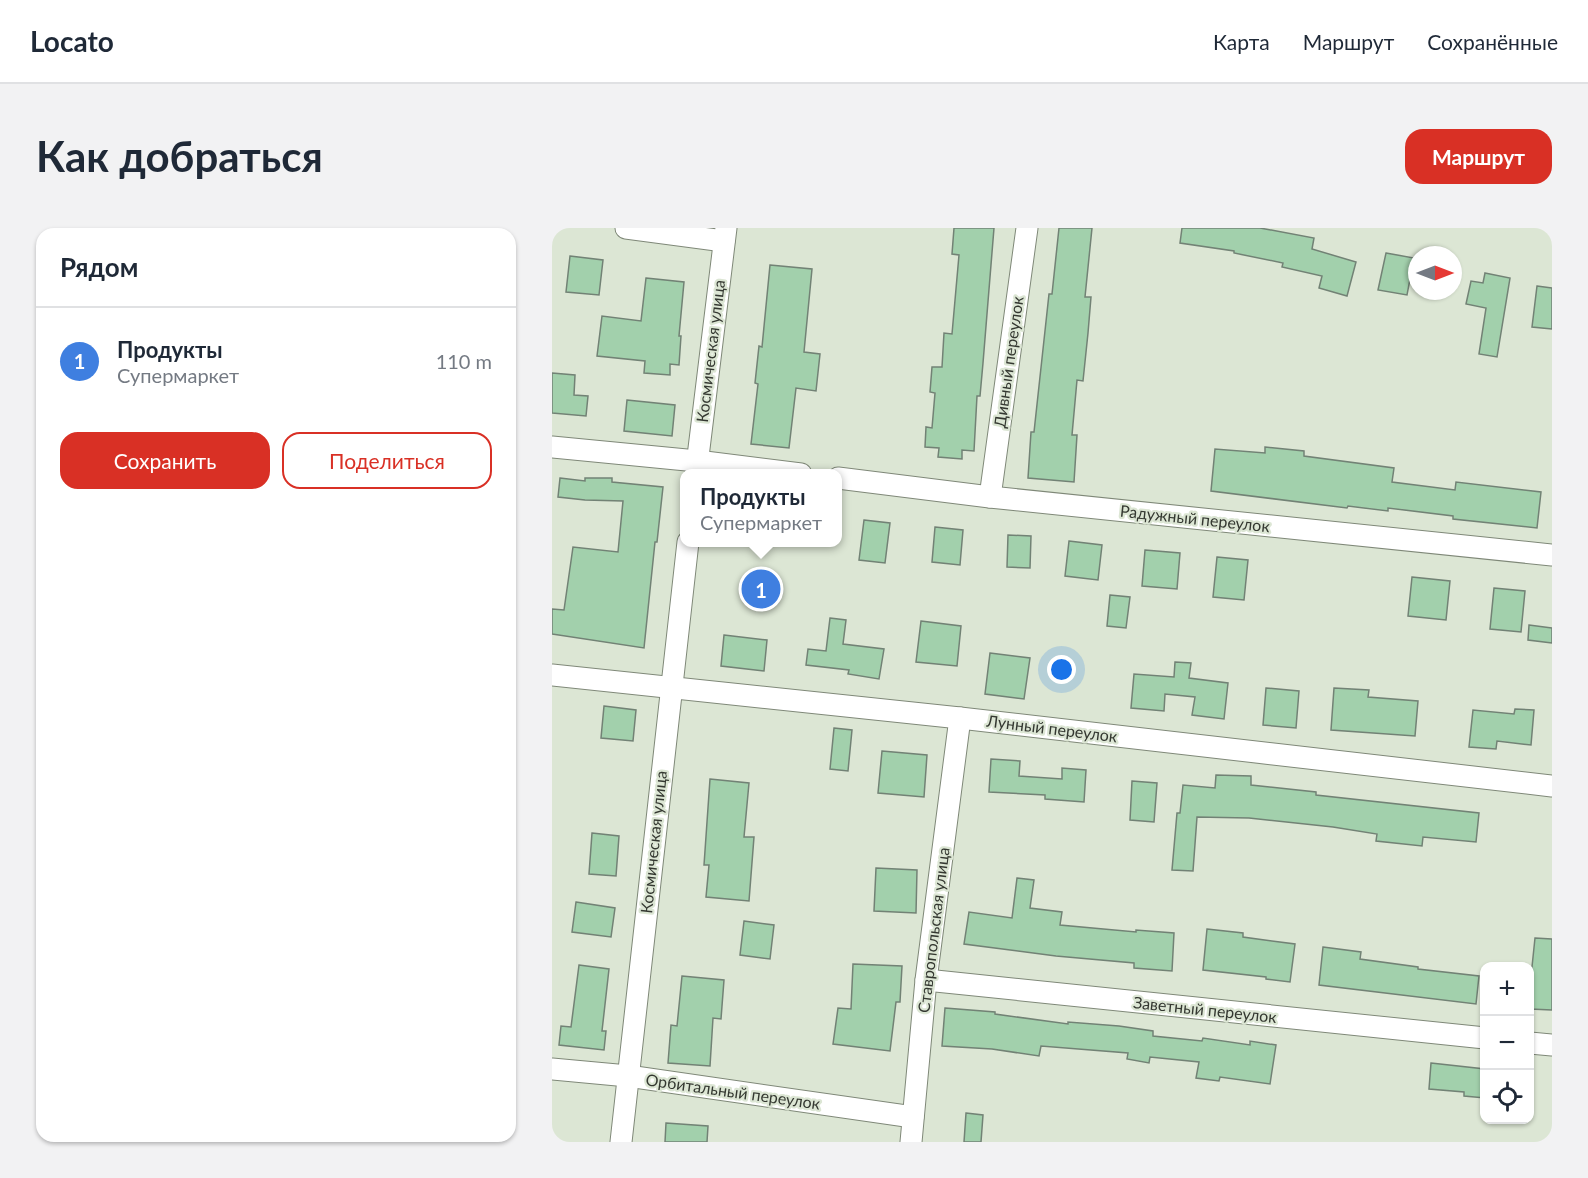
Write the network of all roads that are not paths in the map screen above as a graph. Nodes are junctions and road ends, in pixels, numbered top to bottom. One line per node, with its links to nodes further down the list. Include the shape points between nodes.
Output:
1 (626, 228): 3 (street)
2 (1027, 228): 8 (street, Дивный переулок)
3 (724, 235): 5 (street, Космическая улица)
4 (552, 447): 5 (street)
5 (697, 467): 6 (street)
6 (727, 469)
7 (842, 479): 8 (street, Радужный переулок)
8 (990, 497): 10 (street, Радужный переулок)
9 (687, 547): 12 (street, Космическая улица)
10 (1552, 555)
11 (552, 675): 12 (street, Лунный переулок)
12 (670, 687): 13 (street, Лунный переулок); 20 (street, Космическая улица)
13 (960, 718): 14 (street, Лунный переулок); 15 (street, Ставропольская улица)
14 (1552, 786)
15 (926, 980): 16 (street, Заветный переулок); 21 (street, Ставропольская улица)
16 (1480, 1037)
17 (1534, 1043): 18 (street)
18 (1552, 1045)
19 (552, 1069): 20 (street, Орбитальный переулок)
20 (628, 1077): 21 (street, Орбитальный переулок); 22 (street, Космическая улица)
21 (913, 1117): 23 (street, Ставропольская улица)
22 (621, 1142)
23 (911, 1142)

